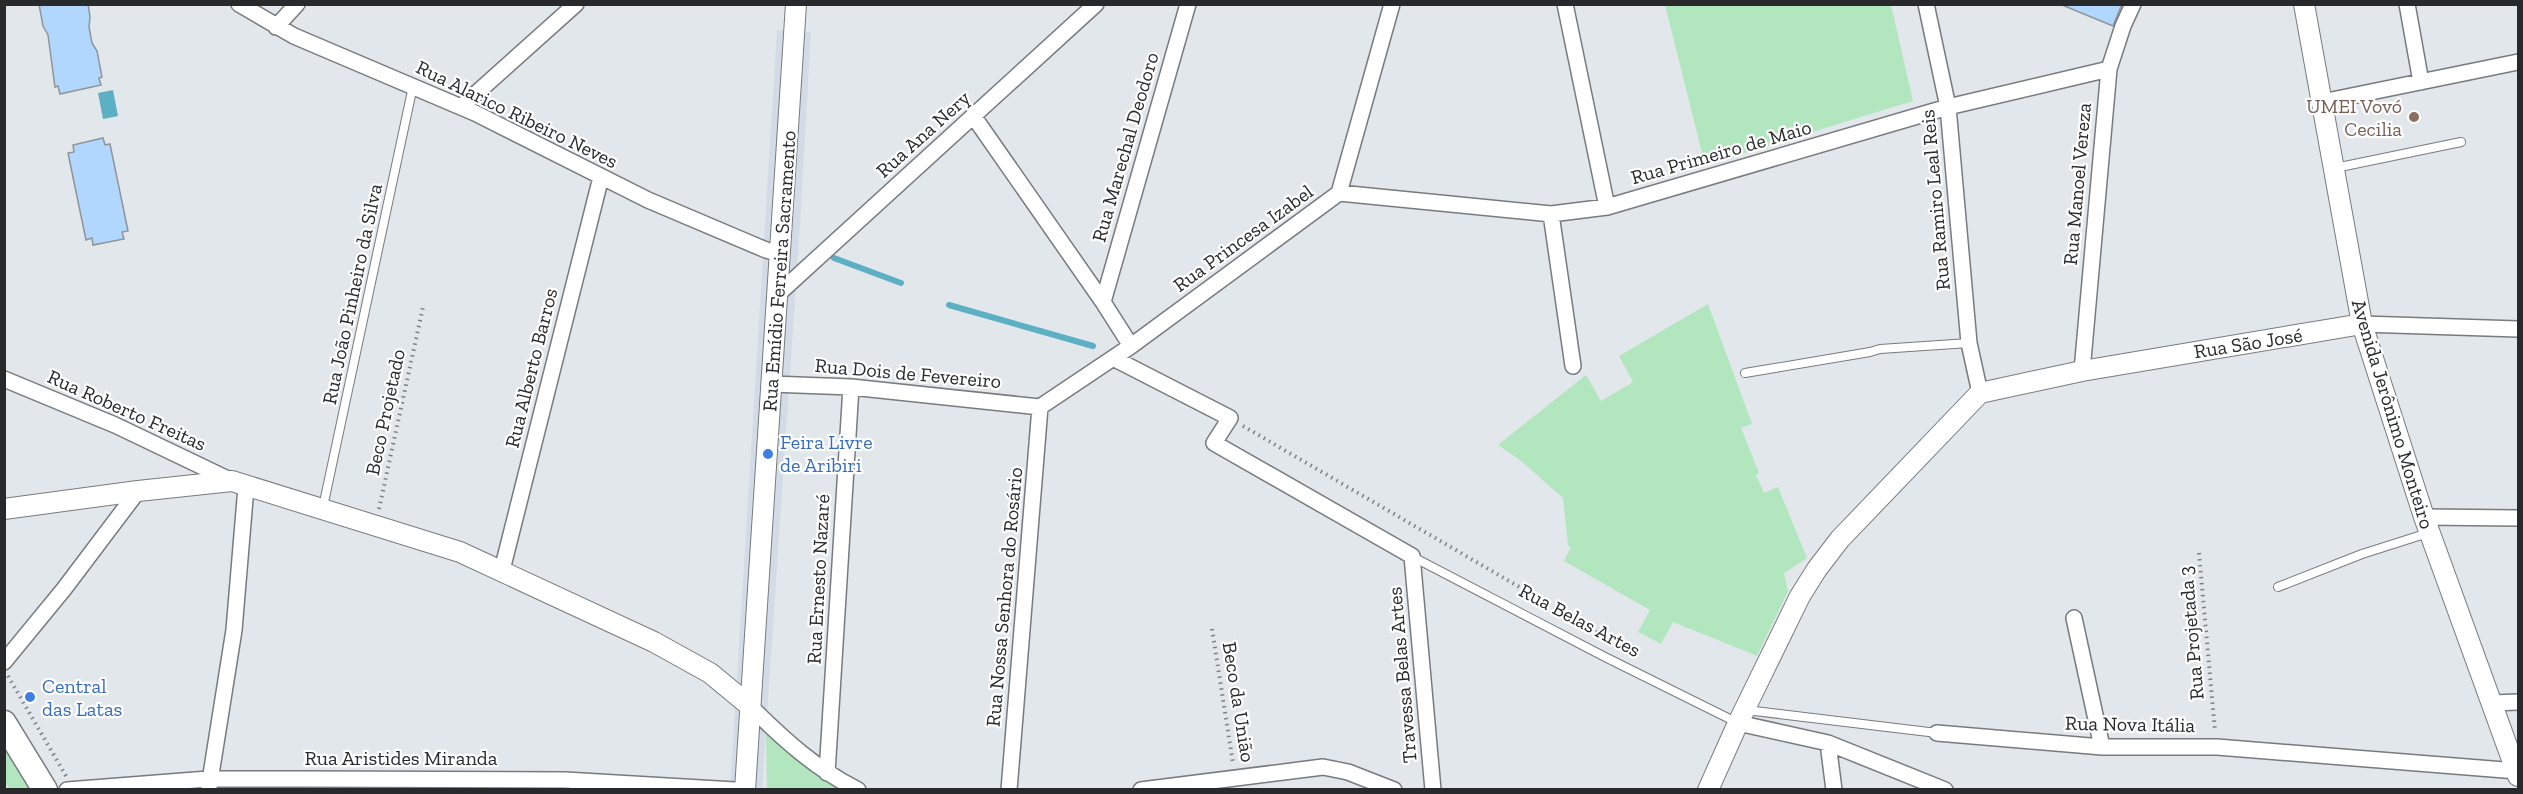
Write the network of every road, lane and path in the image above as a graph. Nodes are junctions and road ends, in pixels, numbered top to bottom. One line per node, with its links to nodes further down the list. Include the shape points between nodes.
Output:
1 (239, 4): 13 (street, Rua Alarico Ribeiro Neves)
2 (297, 4): 13 (street)
3 (576, 4): 19 (street)
4 (1096, 4): 21 (street, Rua Ana Nery)
5 (1188, 4): 30 (street, Rua Marechal Deodoro)
6 (1392, 4): 25 (street, Rua Princesa Izabel)
7 (1565, 4): 26 (street)
8 (1926, 4): 20 (street, Rua Ramiro Leal Reis)
9 (2133, 4): 15 (street, Rua Manoel Vereza)
10 (2304, 4): 18 (street, Avenida Jerônimo Monteiro)
11 (2407, 4): 16 (street)
12 (800, 5): 28 (street, Rua Emídio Ferreira Sacramento)
13 (276, 27): 17 (street, Rua Alarico Ribeiro Neves)
14 (2518, 62): 16 (street)
15 (2109, 69): 20 (street, Rua Primeiro de Maio); 38 (street, Rua Manoel Vereza)
16 (2421, 82): 18 (street)
17 (413, 86): 19 (street, Rua Alarico Ribeiro Neves); 49 (lane, Rua João Pinheiro da Silva)
18 (2322, 102): 23 (street, Avenida Jerônimo Monteiro)
19 (461, 107): 24 (street, Rua Alarico Ribeiro Neves)
20 (1948, 107): 26 (street, Rua Primeiro de Maio); 34 (street, Rua Ramiro Leal Reis)
21 (974, 117): 29 (street, Rua Ana Nery); 30 (street)
22 (2461, 142): 23 (lane)
23 (2334, 168): 32 (street, Avenida Jerônimo Monteiro)
24 (601, 177): 28 (street, Rua Alarico Ribeiro Neves); 55 (street, Rua Alberto Barros)
25 (1339, 193): 27 (street, Rua Primeiro de Maio); 35 (street, Rua Princesa Izabel)
26 (1607, 207): 27 (street, Rua Primeiro de Maio)
27 (1551, 214): 37 (street)
28 (781, 254): 29 (street, Rua Emídio Ferreira Sacramento)
29 (777, 295): 41 (street, Rua Emídio Ferreira Sacramento)
30 (1103, 302): 35 (street)
31 (423, 307): 51 (path, Beco Projetado)
32 (2362, 324): 33 (street, Rua São José); 38 (street, Rua São José); 52 (street, Avenida Jerônimo Monteiro)
33 (2518, 329)
34 (1969, 343): 39 (lane, via 1880,349); 43 (street, Rua Ramiro Leal Reis)
35 (1131, 346): 36 (street, Rua Princesa Izabel)
36 (1113, 358): 44 (street, Rua Princesa Izabel); 45 (street)
37 (1573, 366)
38 (2082, 371): 43 (street, Rua São José)
39 (1745, 373)
40 (4, 379): 46 (street, Rua Roberto Freitas, via 115,425)
41 (771, 384): 42 (street, Rua Dois de Fevereiro); 64 (street, Rua Emídio Ferreira Sacramento)
42 (851, 387): 44 (street, Rua Dois de Fevereiro); 72 (street, Rua Ernesto Nazaré)
43 (1980, 393): 65 (street, via 1840,539 1817,569)
44 (1040, 407): 83 (street, Rua Nossa Senhora do Rosário)
45 (1230, 418): 54 (street, Rua Belas Artes, via 1214,443); 59 (path, Rua Belas Artes)
46 (239, 484): 47 (street); 49 (street); 74 (street, via 234,630)
47 (138, 491): 48 (street); 60 (street)
48 (4, 509)
49 (323, 509): 51 (street)
50 (2518, 518): 52 (street)
51 (376, 524): 55 (street)
52 (2427, 525): 56 (lane); 63 (street, Avenida Jerônimo Monteiro)
53 (2199, 553): 70 (path, Rua Projetada 3)
54 (1412, 556): 65 (lane, Rua Belas Artes, via 1615,662); 86 (street, Travessa Belas Artes)
55 (502, 570): 64 (street, via 664,647 710,673)
56 (2278, 587)
57 (2074, 618): 69 (street)
58 (1212, 629): 73 (path, Beco da União)
59 (1640, 658)
60 (4, 662)
61 (4, 670): 79 (path)
62 (2518, 702): 63 (street)
63 (2492, 703): 71 (street, Avenida Jerônimo Monteiro)
64 (750, 706): 72 (street); 81 (street, Rua Emídio Ferreira Sacramento)
65 (1741, 716): 67 (lane, Rua Nova Itália); 68 (street, Rua Belas Artes); 87 (street)
66 (4, 723): 77 (main road)
67 (1937, 733): 69 (street, Rua Nova Itália)
68 (1828, 743): 88 (street); 89 (street, Rua Belas Artes)
69 (2102, 747): 70 (street, Rua Nova Itália)
70 (2217, 747): 71 (street, Rua Nova Itália)
71 (2518, 773)
72 (827, 774): 82 (street)
73 (1236, 779): 84 (street); 85 (street, via 1323,767)
74 (209, 784): 75 (street, Rua Aristides Miranda); 79 (street, Rua Aristides Miranda)
75 (565, 784): 76 (street, Rua Aristides Miranda)
76 (625, 786): 80 (street, Rua Aristides Miranda)
77 (45, 789)
78 (67, 789): 79 (street, Rua Aristides Miranda)
79 (74, 789)
80 (735, 789)
81 (745, 789)
82 (856, 789)
83 (1009, 789)
84 (1141, 789)
85 (1394, 789)
86 (1433, 789)
87 (1708, 789)
88 (1834, 789)
89 (1945, 789)

